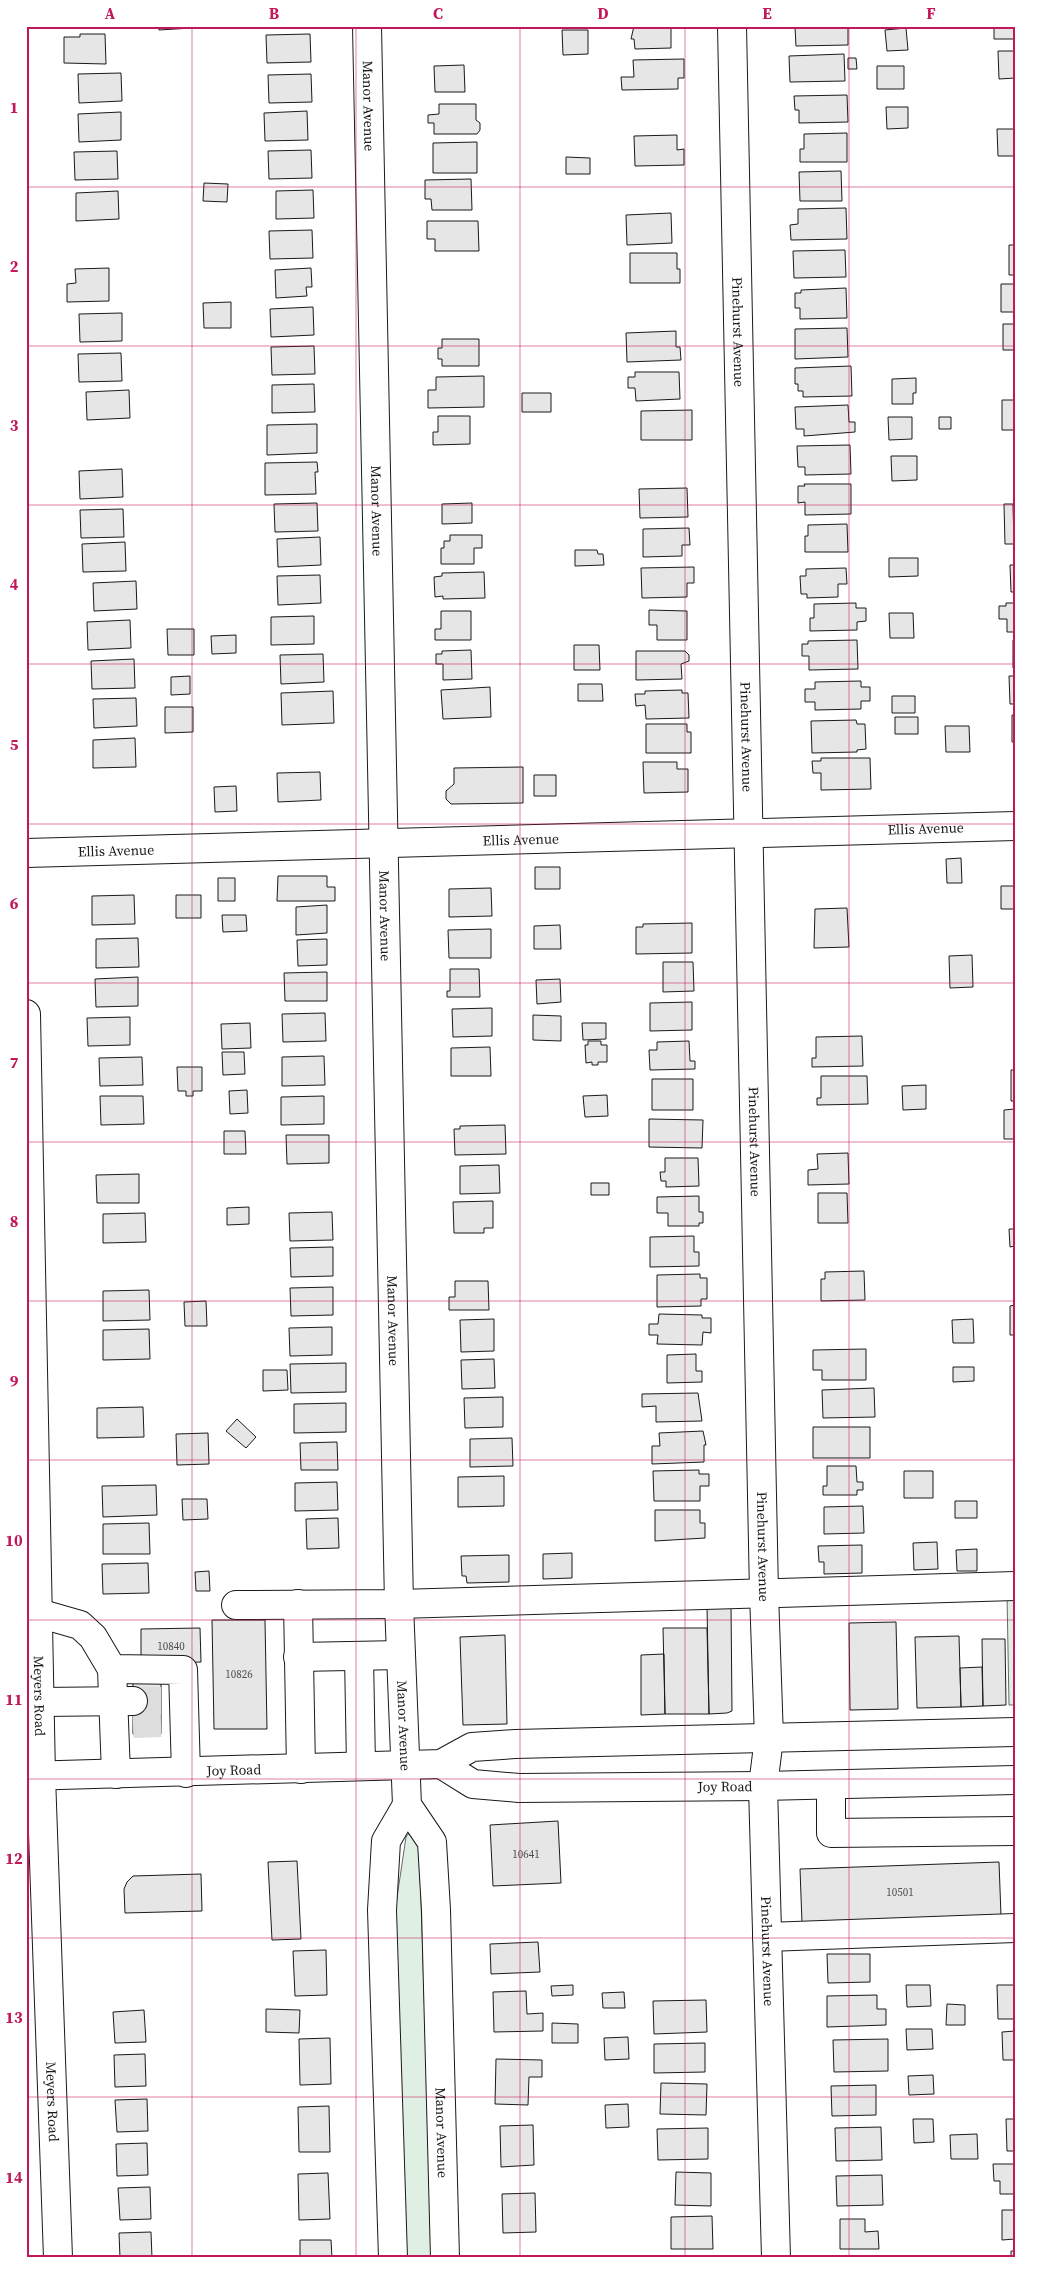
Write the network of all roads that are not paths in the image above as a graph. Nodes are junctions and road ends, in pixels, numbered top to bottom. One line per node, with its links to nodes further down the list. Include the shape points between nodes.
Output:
1 (367, 26): 5 (street, Manor Avenue)
2 (732, 26): 4 (street, Pinehurst Avenue)
3 (1015, 826): 4 (street, Ellis Avenue)
4 (749, 833): 5 (street, Ellis Avenue); 9 (street, Pinehurst Avenue)
5 (383, 844): 6 (street, Ellis Avenue); 11 (street, Manor Avenue)
6 (26, 853)
7 (26, 1014): 13 (street, Meyers Road)
8 (1015, 1586): 9 (street)
9 (764, 1593): 11 (street); 21 (street, Pinehurst Avenue)
10 (298, 1604): 11 (street); 12 (street); 15 (street)
11 (399, 1604): 14 (street, Manor Avenue)
12 (236, 1605)
13 (32, 1613): 17 (street, via 80,1625 93,1637); 18 (street, Meyers Road)
14 (401, 1654): 16 (street); 23 (street, Manor Avenue)
15 (298, 1656): 16 (street); 25 (street)
16 (358, 1656): 24 (street)
17 (112, 1669): 19 (street); 26 (street, via 183,1670 173,1712)
18 (40, 1702): 19 (street); 28 (street, Meyers Road)
19 (123, 1713): 27 (street)
20 (1015, 1732): 21 (street, Joy Road)
21 (769, 1738): 22 (street, Joy Road, via 472,1747); 31 (street, Pinehurst Avenue)
22 (441, 1764): 23 (street, Joy Road); 31 (street, Joy Road, via 473,1784 518,1788)
23 (404, 1765): 24 (street, Joy Road); 32 (street, Manor Avenue)
24 (361, 1766): 25 (street, Joy Road)
25 (301, 1769): 26 (street, Joy Road)
26 (186, 1773): 27 (street, Joy Road)
27 (116, 1774): 28 (street, Joy Road)
28 (34, 1776): 36 (street, Meyers Road)
29 (1015, 1780): 30 (street, Joy Road)
30 (831, 1785): 31 (street, Joy Road); 33 (street, via 831,1833)
31 (762, 1786): 35 (street, Pinehurst Avenue)
32 (406, 1805): 38 (street, via 386,1841 382,1910); 39 (street, Manor Avenue, via 432,1842)
33 (1015, 1831)
34 (1015, 1928): 35 (street)
35 (767, 1937): 40 (street, Pinehurst Avenue)
36 (37, 1953): 37 (street, Meyers Road)
37 (58, 2258)
38 (393, 2258)
39 (446, 2258)
40 (776, 2258)

